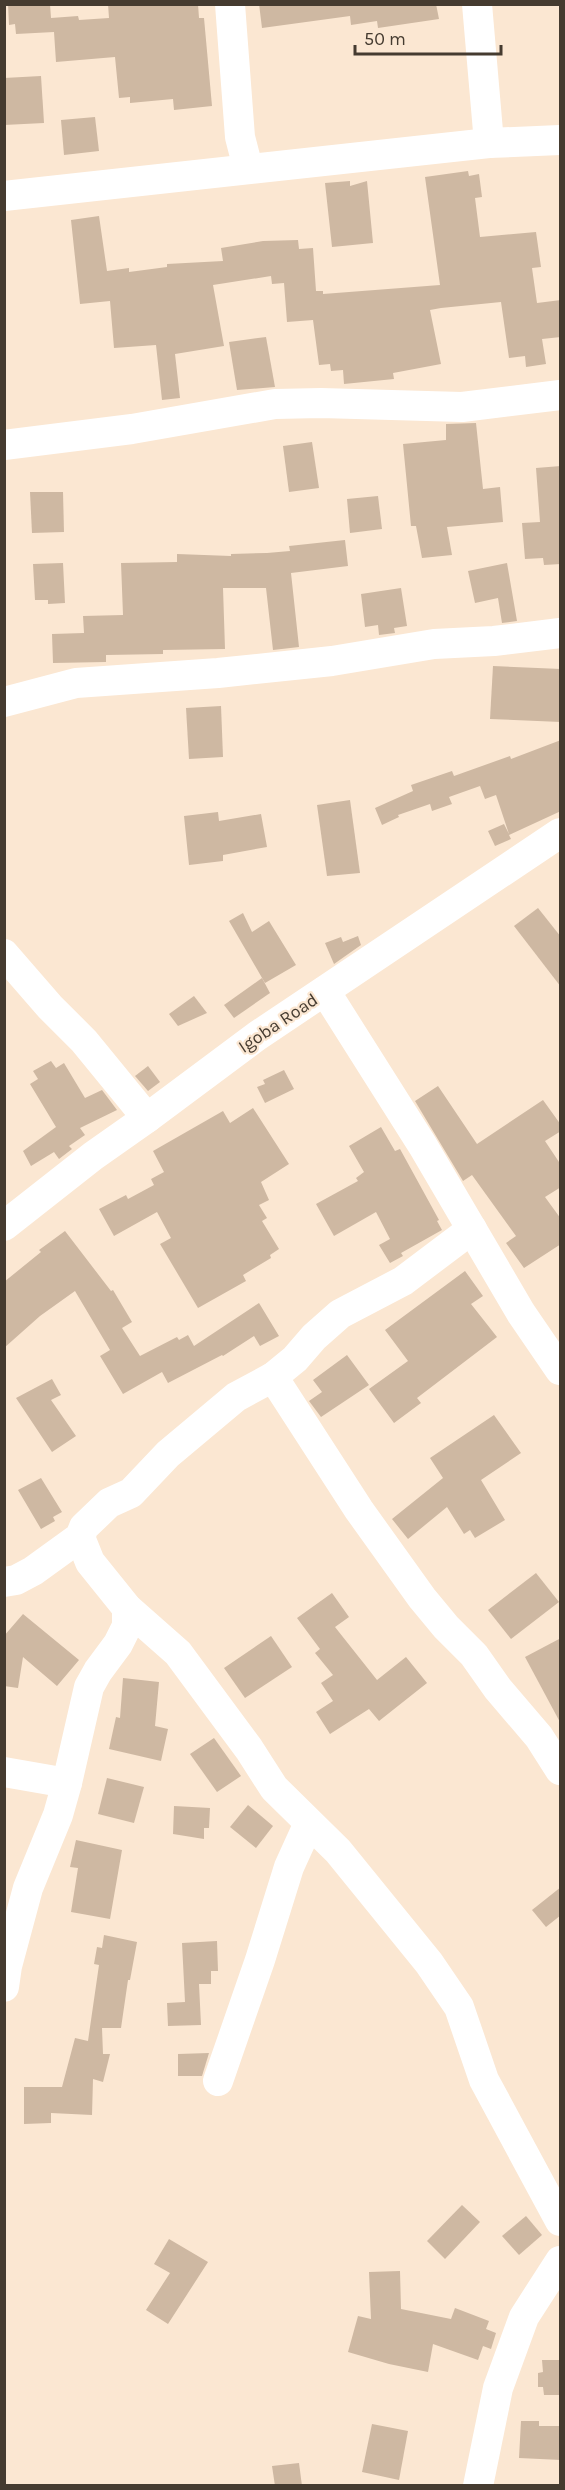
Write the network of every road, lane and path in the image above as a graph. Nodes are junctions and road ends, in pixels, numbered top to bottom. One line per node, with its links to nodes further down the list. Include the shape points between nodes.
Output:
1 (230, 4): 5 (street, via 240,137)
2 (477, 4): 4 (street)
3 (561, 140): 4 (street)
4 (489, 144): 5 (street)
5 (248, 168): 6 (street)
6 (4, 195)
7 (561, 395): 8 (street, via 462,407 275,404 132,429)
8 (4, 445)
9 (561, 633): 10 (street, via 434,644 321,662 76,683)
10 (4, 702)
11 (561, 833): 13 (street, Igoba Road)
12 (4, 954): 14 (street, via 84,1041)
13 (325, 991): 14 (street, Igoba Road); 16 (street)
14 (147, 1118): 15 (street, Igoba Road)
15 (4, 1226)
16 (471, 1229): 17 (street, via 521,1313); 18 (street, via 403,1281 340,1314)
17 (561, 1370)
18 (273, 1377): 19 (street, via 236,1397 202,1424 131,1493 96,1515); 22 (street, via 359,1510 422,1598 474,1654)
19 (80, 1537): 20 (street, via 33,1570); 21 (street, via 90,1562)
20 (4, 1582)
21 (127, 1608): 24 (street, via 127,1626 89,1687); 25 (street, via 178,1653 274,1788)
22 (561, 1770)
23 (4, 1772): 24 (street)
24 (68, 1783): 26 (street, via 28,1888)
25 (309, 1823): 27 (street, via 289,1867); 28 (street, via 338,1851 429,1963 459,2007 484,2080)
26 (6, 1973)
27 (218, 2081)
28 (561, 2221)
29 (561, 2261): 30 (street, via 524,2317 502,2378)
30 (478, 2486)

